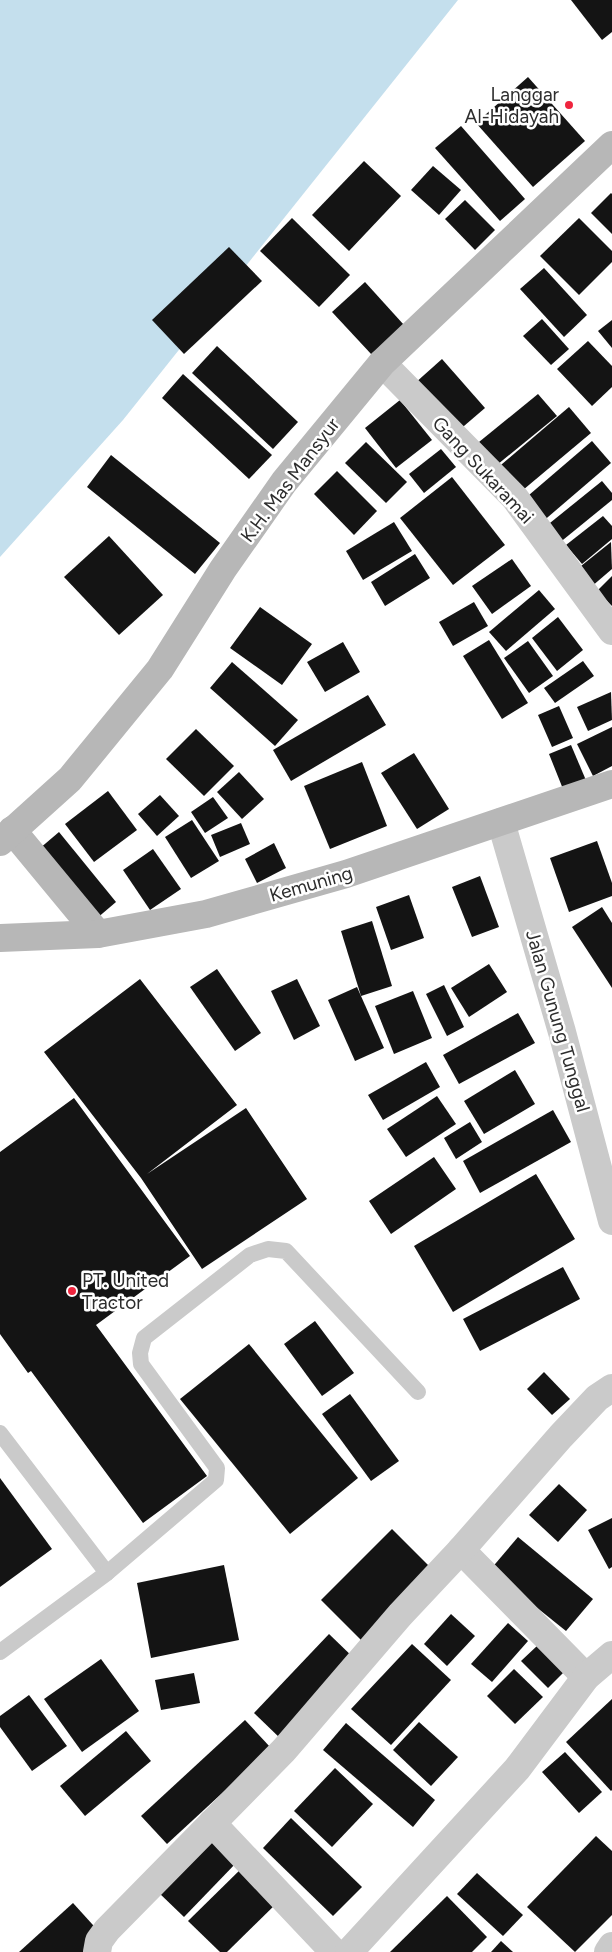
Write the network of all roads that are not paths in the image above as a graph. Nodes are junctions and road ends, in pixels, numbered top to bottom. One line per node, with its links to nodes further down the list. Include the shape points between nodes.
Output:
1 (612, 145): 2 (main road, K.H. Mas Mansyur)
2 (382, 363): 3 (street, Gang Sukaramai, via 515,498); 6 (main road, K.H. Mas Mansyur, via 284,482 160,669 70,779)
3 (612, 631)
4 (612, 784): 5 (main road, Kemuning)
5 (501, 822): 7 (main road, Kemuning, via 346,874 206,914); 9 (street, Jalan Gunung Tunggal)
6 (6, 836): 7 (main road)
7 (98, 934): 8 (main road, Kemuning)
8 (0, 938)
9 (612, 1221)
10 (612, 1388): 13 (street, via 597,1398 561,1436)
11 (418, 1392): 14 (lane, via 286,1251 268,1249 250,1255 144,1338 141,1364 217,1468 216,1480)
12 (0, 1433): 14 (lane)
13 (461, 1550): 17 (street); 18 (street, via 400,1615 284,1750)
14 (106, 1573): 15 (lane)
15 (0, 1652)
16 (612, 1655): 17 (street)
17 (586, 1677): 22 (street, via 517,1769)
18 (212, 1822): 20 (street, via 107,1930 99,1941); 21 (street)
19 (612, 1946): 23 (street)
20 (97, 1952)
21 (334, 1952)
22 (350, 1952)
23 (608, 1952)

